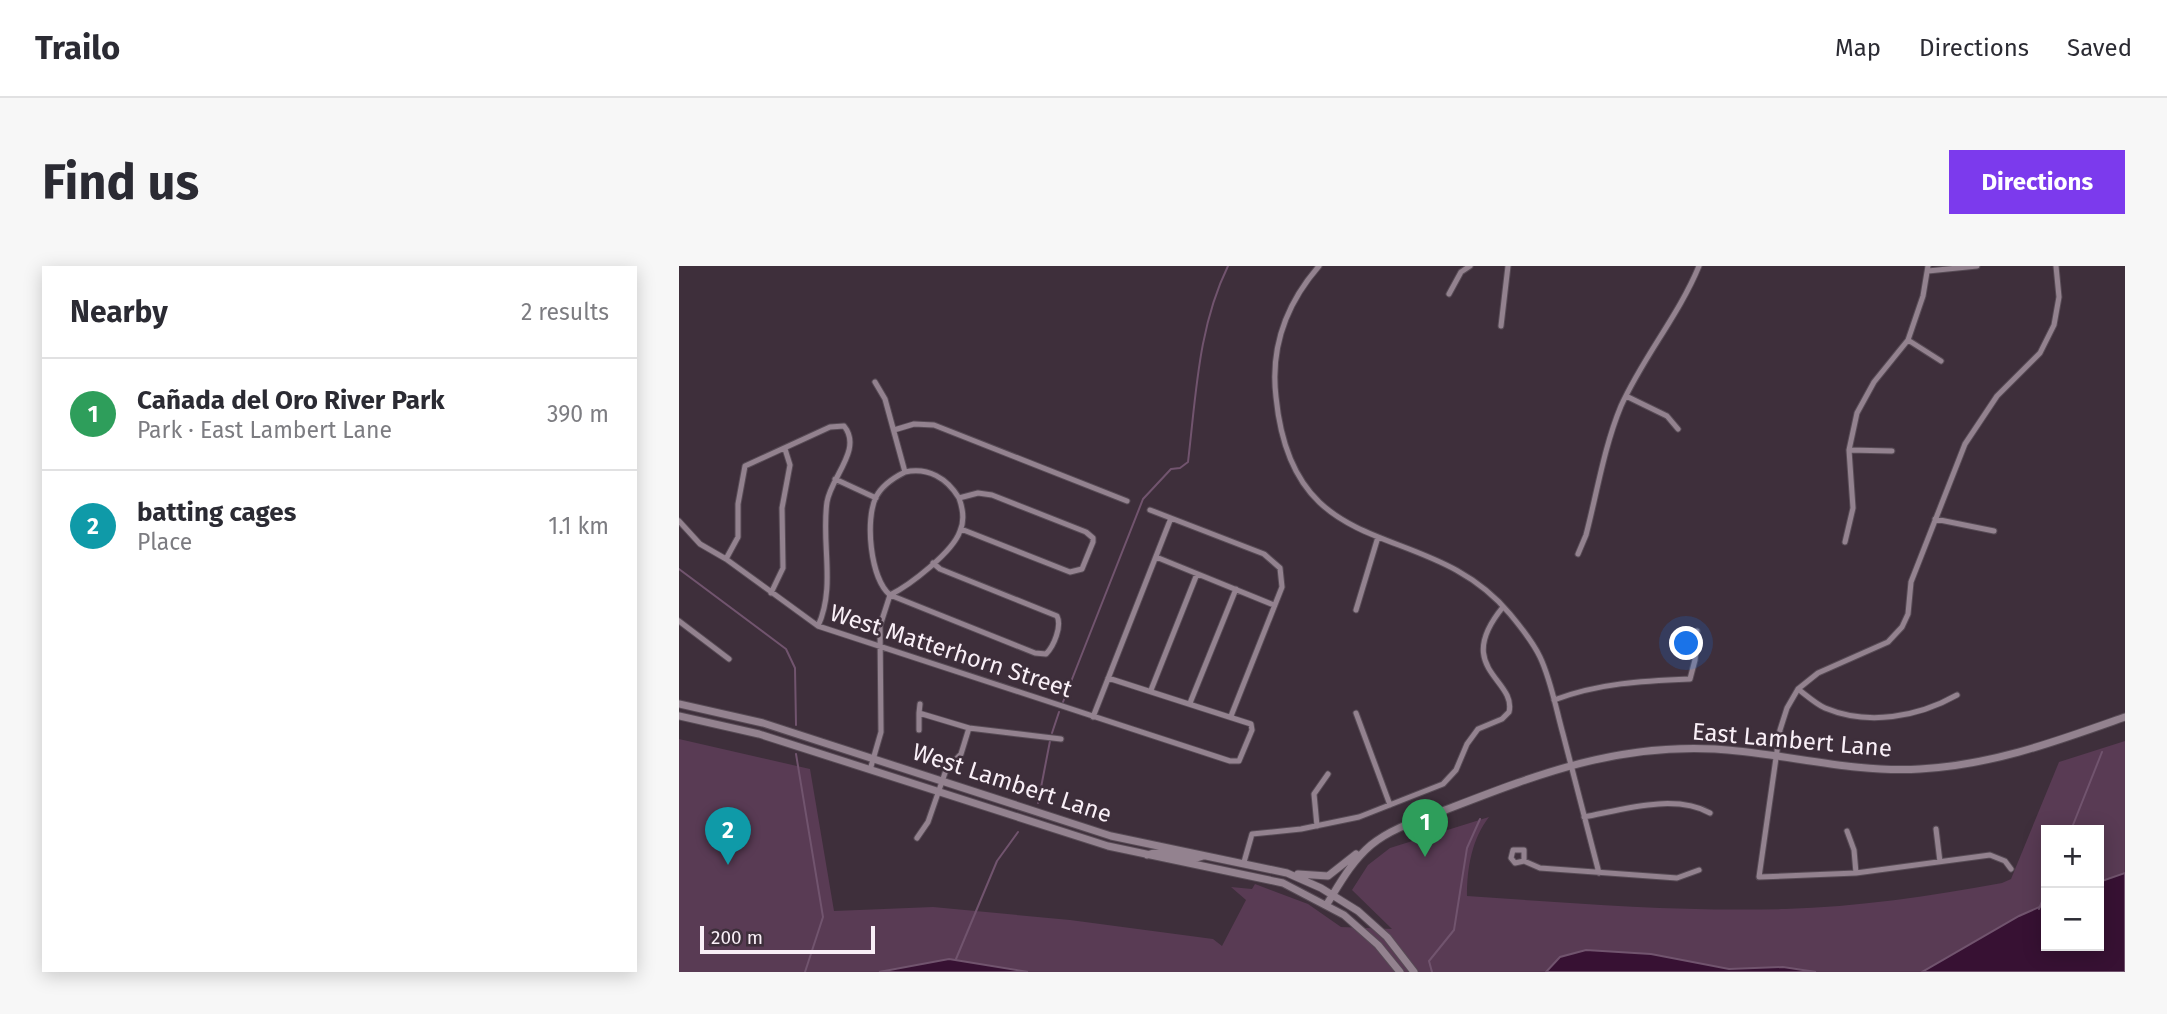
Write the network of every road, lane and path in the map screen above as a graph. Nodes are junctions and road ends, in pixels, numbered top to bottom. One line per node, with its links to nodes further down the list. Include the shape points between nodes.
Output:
1 (1319, 266): 30 (street, via 1298,291 1277,344 1279,429 1289,462 1304,486 1349,525)
2 (1470, 266): 8 (street, via 1461,272)
3 (1508, 266): 9 (street)
4 (1699, 266): 13 (street, via 1687,295)
5 (1977, 266): 7 (street)
6 (2056, 266): 26 (street, via 2059,297 2047,340 1981,418 1965,444)
7 (1928, 269): 10 (street)
8 (1449, 294)
9 (1501, 326)
10 (1908, 341): 11 (street); 17 (street, via 1863,400)
11 (1941, 360)
12 (875, 382): 15 (street)
13 (1626, 396): 14 (street, via 1667,416); 32 (street)
14 (1678, 429)
15 (894, 430): 19 (street); 23 (street, via 934,425)
16 (785, 449): 20 (street, via 844,426 849,451); 34 (street, via 745,466 738,537); 38 (street, via 790,465 782,508 783,568)
17 (1849, 450): 18 (street); 31 (street, via 1853,508)
18 (1892, 451)
19 (905, 472): 21 (street, via 882,487); 22 (street, via 936,475)
20 (835, 479): 21 (street); 44 (street, via 827,510 827,604)
21 (876, 498): 39 (street, via 872,514 874,569)
22 (959, 498): 28 (street); 28 (street, via 992,495 1093,538 1082,569 1070,572)
23 (1128, 500)
24 (1150, 510): 25 (street)
25 (1171, 518): 33 (street); 40 (street, via 1265,554 1277,564 1282,587)
26 (1935, 519): 29 (street); 49 (street, via 1911,582 1908,614 1896,635 1877,649 1818,673)
27 (679, 521): 34 (street, West Matterhorn Street, via 700,544)
28 (961, 529): 35 (street)
29 (1994, 531)
30 (1378, 537): 41 (street, via 1461,573); 42 (street)
31 (1845, 542)
32 (1578, 554)
33 (1156, 557): 36 (street); 48 (street)
34 (726, 559): 38 (street, West Matterhorn Street)
35 (933, 563): 39 (street); 39 (street, via 1059,618 1050,650 1040,654)
36 (1197, 574): 37 (street); 50 (street)
37 (1236, 589): 40 (street); 53 (street)
38 (771, 593): 44 (street, West Matterhorn Street)
39 (890, 595): 46 (street, via 880,626)
40 (1274, 605): 59 (street)
41 (1503, 607): 52 (street, via 1540,658); 72 (street, via 1485,637 1483,650 1485,663 1508,699 1509,712 1478,729 1456,771 1443,783)
42 (1356, 610)
43 (679, 621): 47 (street)
44 (818, 626): 46 (street, West Matterhorn Street)
45 (1697, 631): 52 (street, via 1690,679 1614,683)
46 (880, 645): 60 (street, West Matterhorn Street); 66 (street, via 882,721)
47 (729, 659)
48 (1108, 678): 50 (street); 60 (street)
49 (1798, 689): 51 (street, via 1825,708 1860,716 1901,717 1929,710); 65 (street, via 1787,708)
50 (1151, 690): 53 (street)
51 (1957, 695)
52 (1554, 700): 67 (street)
53 (1191, 703): 59 (street)
54 (679, 704): 66 (main road, West Lambert Lane, via 748,719)
55 (920, 704): 56 (street)
56 (919, 713): 62 (street); 63 (street)
57 (1356, 713): 72 (street)
58 (679, 716): 68 (main road, West Lambert Lane, via 745,730)
59 (1231, 716): 60 (street, West Matterhorn Street, via 1252,727 1239,761)
60 (1093, 717)
61 (2125, 717): 65 (main road, East Lambert Lane, via 2039,748 1956,767 1857,769)
62 (969, 728): 64 (street); 70 (street, via 961,754 947,766)
63 (919, 730)
64 (1061, 739)
65 (1777, 757): 67 (main road, East Lambert Lane, via 1674,749); 89 (street, via 1759,877)
66 (874, 759): 68 (street); 70 (main road, West Lambert Lane)
67 (1571, 763): 74 (street); 79 (main road, East Lambert Lane, via 1414,822)
68 (870, 770): 71 (main road, West Lambert Lane)
69 (1328, 774): 75 (street, via 1314,794)
70 (942, 782): 71 (street); 81 (main road, West Lambert Lane, via 1111,836)
71 (939, 793): 78 (street); 80 (main road, West Lambert Lane)
72 (1390, 805): 75 (street)
73 (1710, 813): 74 (street, via 1695,806 1666,805)
74 (1584, 817): 88 (street)
75 (1317, 826): 83 (street, via 1252,834)
76 (1936, 829): 84 (street)
77 (1847, 831): 89 (street)
78 (917, 838)
79 (1370, 846): 85 (main road, via 1328,876); 90 (main road, East Lambert Lane, via 1350,866)
80 (1146, 855): 81 (main road, via 1157,851 1193,858); 91 (main road, West Lambert Lane, via 1271,879)
81 (1205, 855): 83 (main road, West Lambert Lane)
82 (1524, 861): 88 (street, via 1540,868)
83 (1244, 862): 85 (main road, West Lambert Lane)
84 (1940, 862): 86 (street, via 1990,855); 89 (street)
85 (1274, 869): 90 (main road, West Lambert Lane)
86 (2011, 869)
87 (1699, 870): 88 (street, via 1677,878)
88 (1599, 873)
89 (1856, 873)
90 (1333, 895): 91 (main road, East Lambert Lane); 93 (main road, West Lambert Lane, via 1387,937)
91 (1330, 906): 92 (main road, West Lambert Lane, via 1369,936)
92 (1400, 972)
93 (1414, 972)

